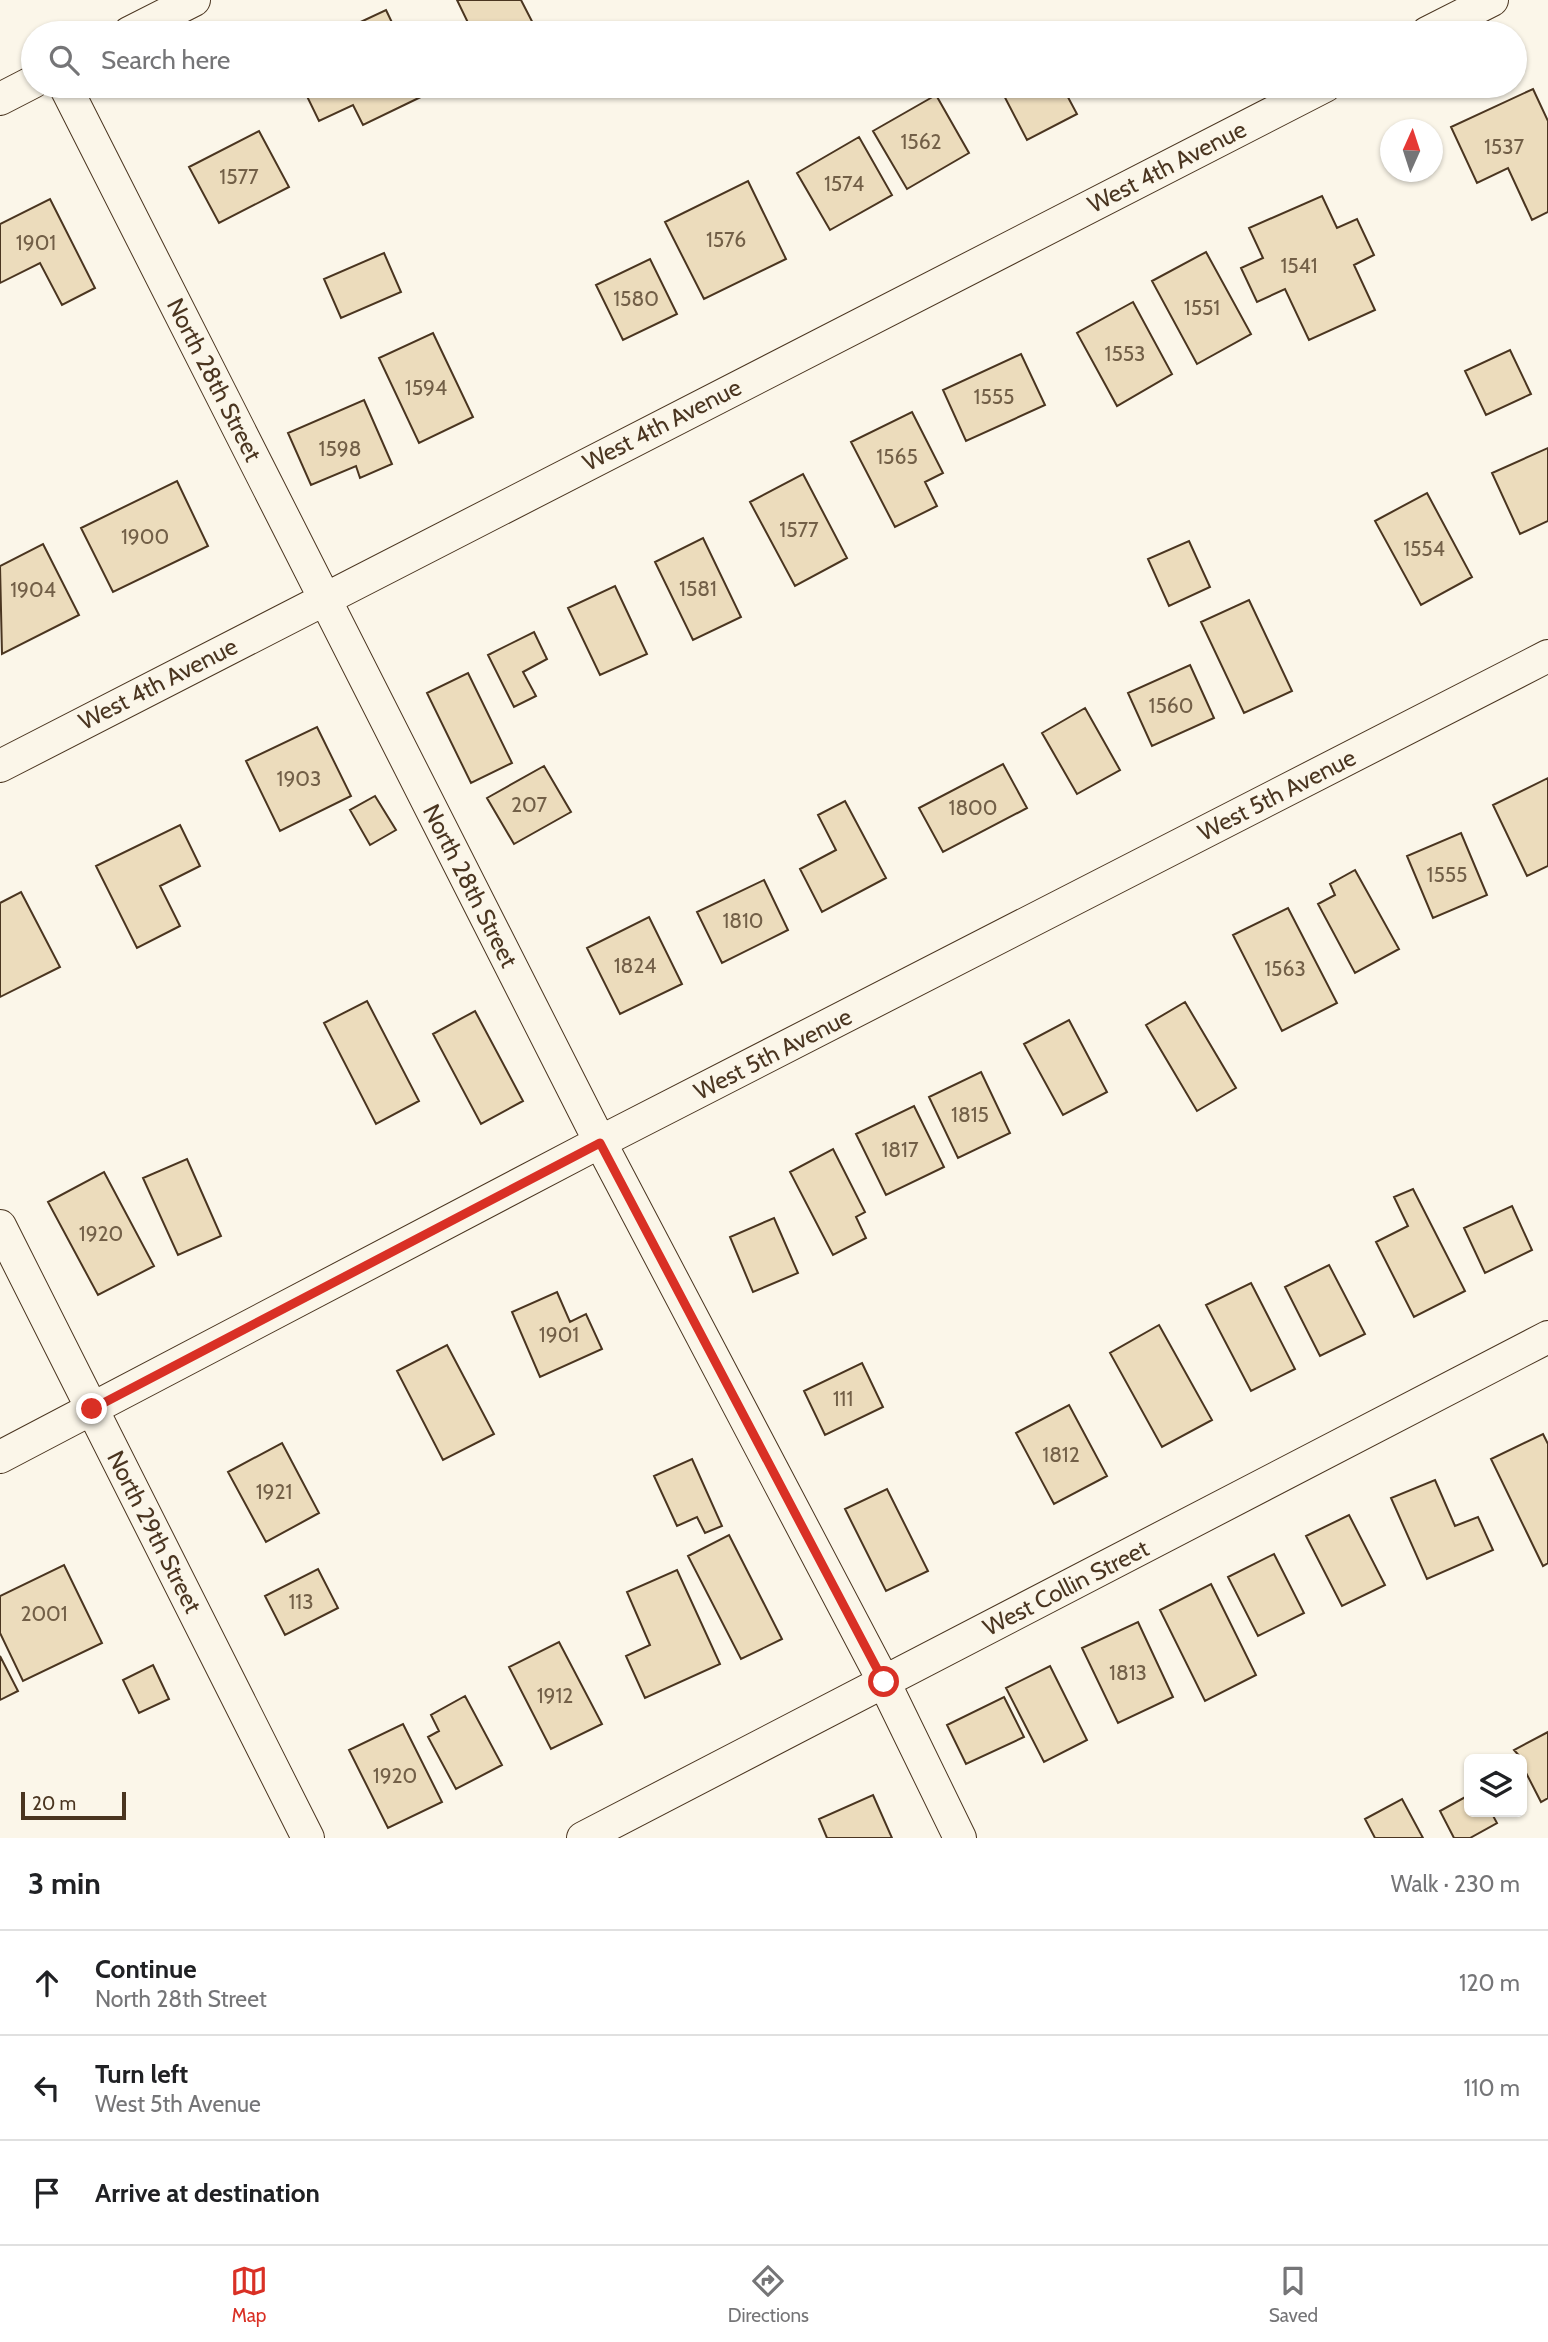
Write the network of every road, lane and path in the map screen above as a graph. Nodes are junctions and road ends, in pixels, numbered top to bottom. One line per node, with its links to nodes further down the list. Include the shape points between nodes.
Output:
1 (194, 0): 3 (street)
2 (1492, 0): 4 (street)
3 (153, 21)
4 (1451, 21)
5 (21, 88): 8 (street)
6 (71, 98): 9 (street, North 28th Street)
7 (1302, 98): 9 (street, West 4th Avenue)
8 (0, 99)
9 (324, 599): 11 (street, West 4th Avenue); 12 (street, North 28th Street)
10 (1548, 656): 12 (street, West 5th Avenue)
11 (0, 766)
12 (600, 1143): 15 (street, West 5th Avenue); 17 (street, North 28th Street)
13 (0, 1226): 15 (street, North 29th Street)
14 (1548, 1337): 17 (street, West Collin Street)
15 (92, 1409): 16 (street, West 5th Avenue); 18 (street, North 29th Street)
16 (0, 1457)
17 (884, 1682): 19 (street, West Collin Street); 20 (street, North 28th Street)
18 (309, 1838)
19 (583, 1838)
20 (960, 1838)

